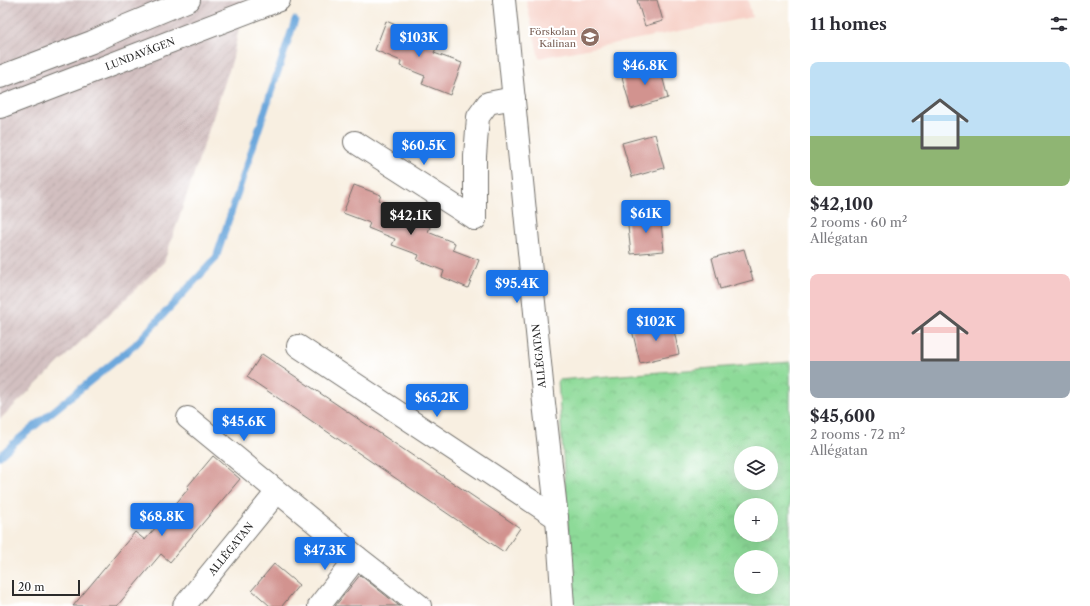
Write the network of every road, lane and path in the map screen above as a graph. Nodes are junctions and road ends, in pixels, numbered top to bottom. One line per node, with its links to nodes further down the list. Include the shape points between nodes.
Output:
1 (189, 0): 4 (street, via 92,42)
2 (279, 0): 6 (street, LUNDAVÄGEN)
3 (504, 0): 5 (street, ALLÉGATAN)
4 (0, 77)
5 (514, 98): 7 (street, via 488,103 478,117 475,219); 11 (street, ALLÉGATAN)
6 (0, 107)
7 (356, 142)
8 (298, 346): 11 (street)
9 (188, 418): 10 (street)
10 (278, 492): 12 (street); 13 (street, ALLÉGATAN)
11 (557, 518): 16 (street, ALLÉGATAN)
12 (358, 557): 14 (street); 15 (street)
13 (184, 606)
14 (318, 606)
15 (420, 606)
16 (563, 606)

